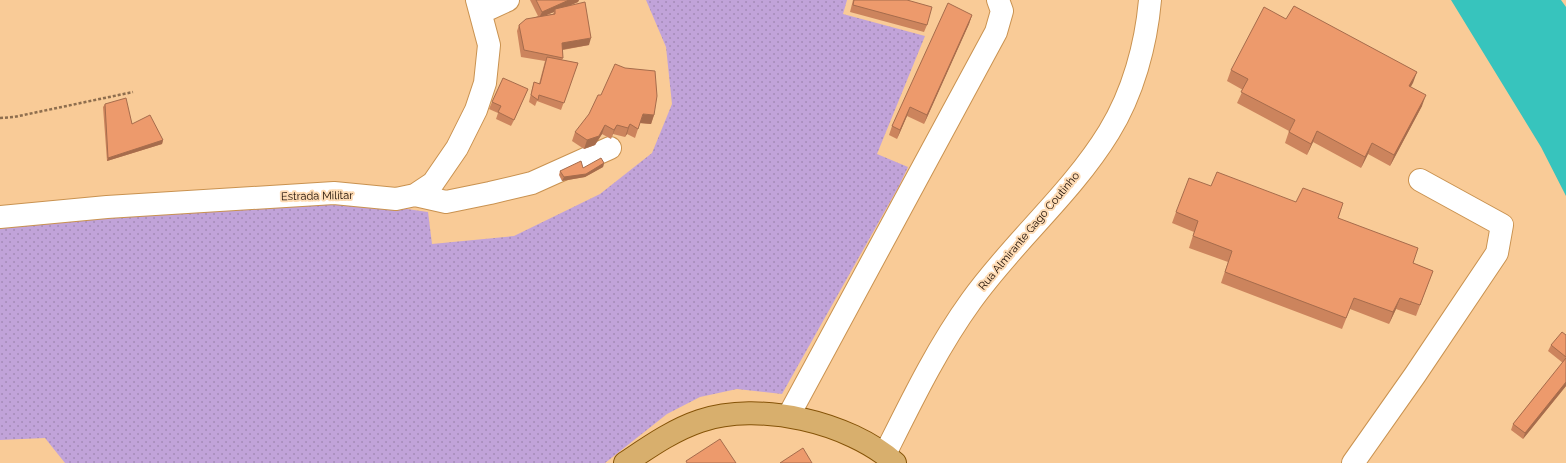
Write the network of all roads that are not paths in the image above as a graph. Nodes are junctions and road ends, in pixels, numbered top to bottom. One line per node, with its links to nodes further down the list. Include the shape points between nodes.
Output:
1 (508, 0): 4 (street)
2 (998, 0): 9 (street, via 1002,11 996,32)
3 (1150, 0): 10 (street, Rua Almirante Gago Coutinho, via 1147,28 1129,92 1109,132 1070,185 1013,248 970,301 925,376)
4 (479, 6): 7 (street, Estrada Militar, via 489,45 485,83 476,110 457,148 433,183)
5 (610, 148): 7 (street, via 532,183 497,192 446,202)
6 (1420, 180): 12 (street, via 1502,225 1497,253)
7 (415, 195): 8 (street, Estrada Militar, via 396,199 334,193 107,207)
8 (0, 217)
9 (789, 415): 10 (main road, via 865,442); 11 (main road, via 758,412 726,414 700,421 671,434)
10 (890, 458)
11 (625, 463)
12 (1353, 463)

